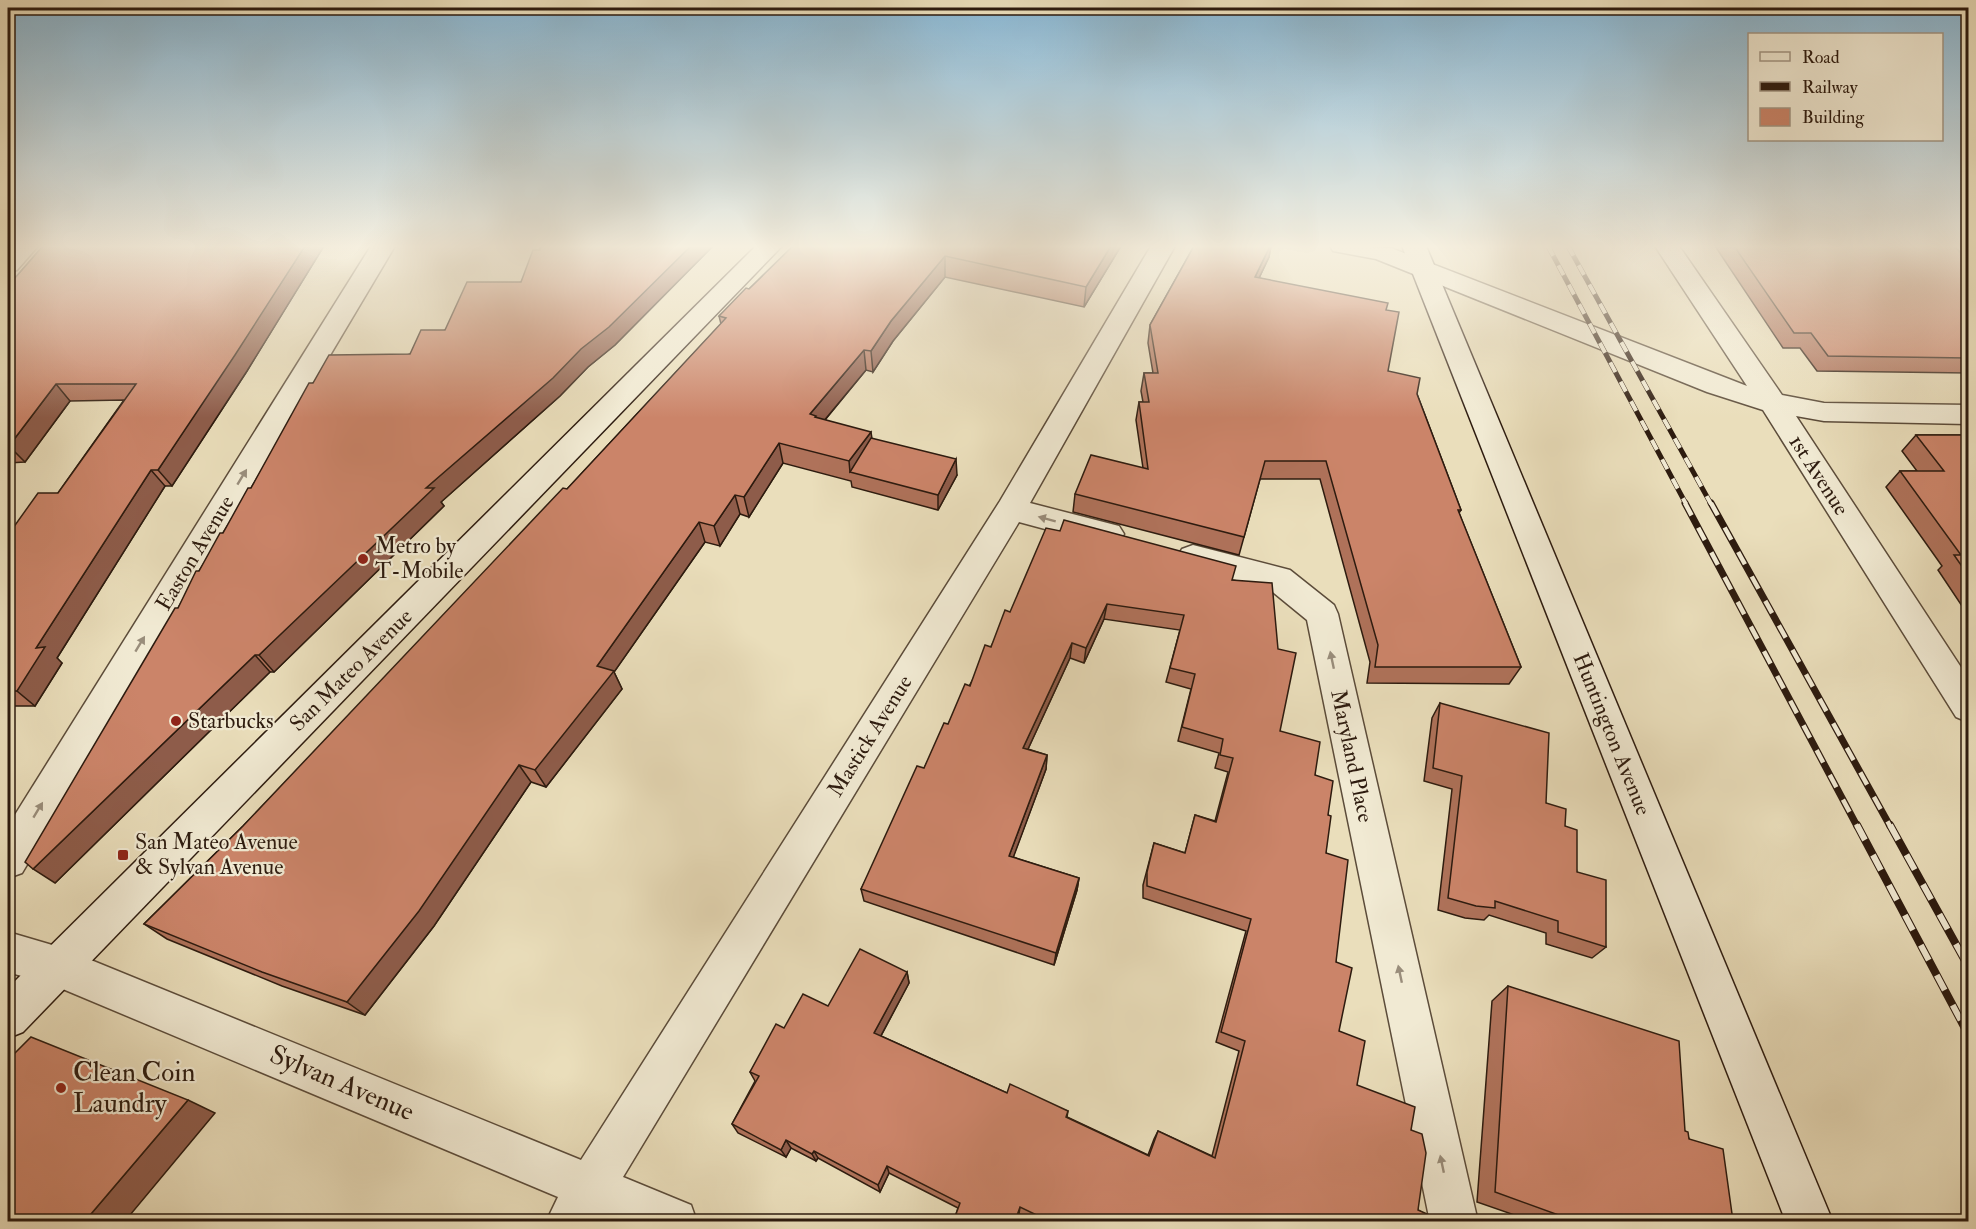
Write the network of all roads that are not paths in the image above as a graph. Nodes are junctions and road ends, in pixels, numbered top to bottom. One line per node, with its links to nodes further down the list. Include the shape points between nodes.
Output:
1 (348, 303): 11 (street, Easton Avenue, one-way to 1)
2 (713, 303): 13 (street, San Mateo Avenue)
3 (1130, 303): 9 (street, Mastick Avenue)
4 (1438, 303): 18 (street, Huntington Avenue)
5 (1520, 303): 7 (street, via 1605,342 1717,386)
6 (1706, 303): 7 (street, 1st Avenue)
7 (1773, 403): 8 (street, via 1824,412); 10 (street, 1st Avenue)
8 (1968, 414)
9 (1011, 509): 15 (street, Mastick Avenue); 17 (street, Maryland Place, one-way to 9, via 1322,614 1279,579)
10 (1968, 707)
11 (8, 860)
12 (8, 952): 13 (street, Sylvan Avenue)
13 (59, 967): 14 (street, San Mateo Avenue); 15 (street, Sylvan Avenue)
14 (8, 1017)
15 (580, 1204): 16 (street, Sylvan Avenue)
16 (674, 1221)
17 (1454, 1221)
18 (1810, 1221)

